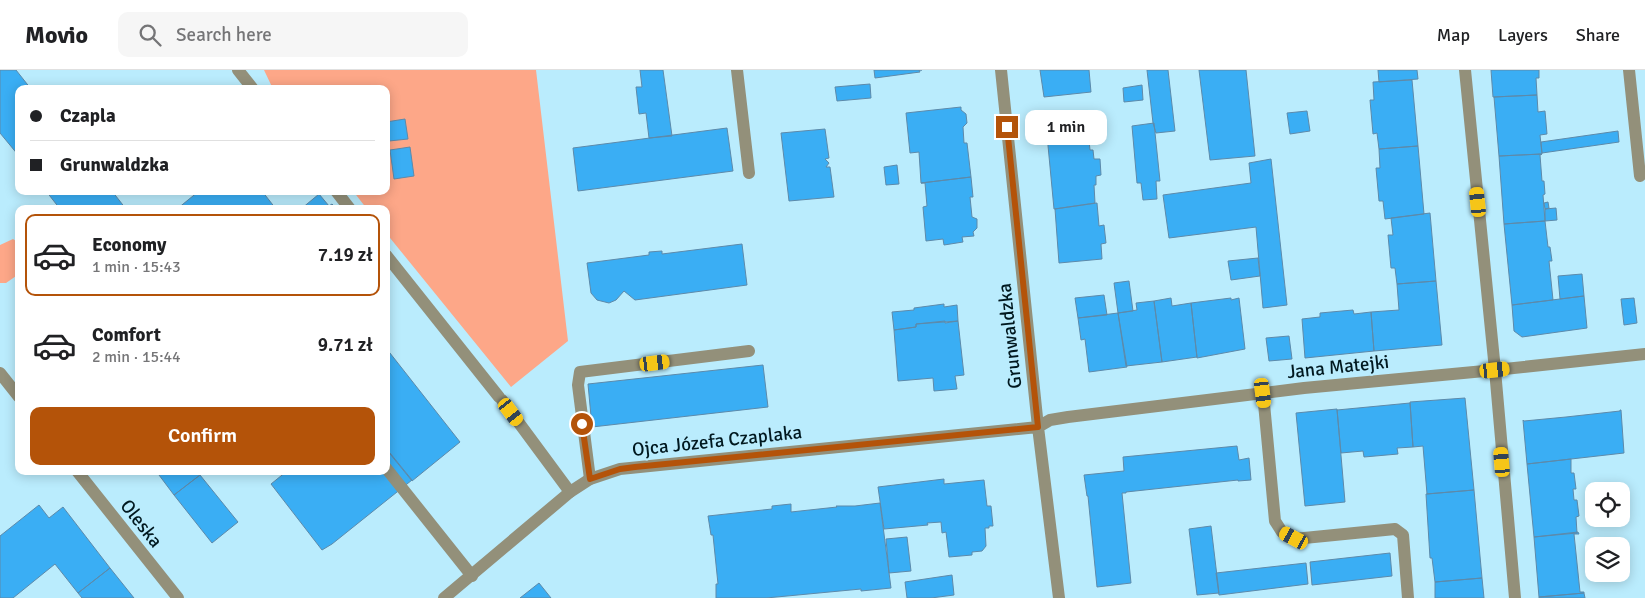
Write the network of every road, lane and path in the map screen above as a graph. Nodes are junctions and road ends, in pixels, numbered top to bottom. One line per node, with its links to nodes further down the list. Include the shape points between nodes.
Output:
1 (238, 70): 6 (street)
2 (737, 70): 7 (street)
3 (1001, 70): 18 (street, Grunwaldzka)
4 (1465, 70): 14 (street)
5 (1628, 70): 8 (street)
6 (250, 85)
7 (749, 173)
8 (1640, 176)
9 (339, 195): 10 (street)
10 (347, 205)
11 (390, 260): 22 (street, via 501,398)
12 (749, 351): 21 (street, via 580,372 578,385)
13 (1645, 354): 14 (street, Jana Matejki)
14 (1495, 370): 17 (street, Jana Matejki); 28 (street)
15 (0, 373): 16 (street)
16 (15, 392)
17 (1263, 393): 18 (street, Jana Matejki, via 1068,417 1050,420); 27 (street, via 1275,522 1282,532 1294,538 1395,529 1403,535)
18 (1038, 427): 21 (street, Ojca Józefa Czaplaka, via 620,469); 26 (street, Grunwaldzka)
19 (390, 473): 23 (street)
20 (81, 475): 24 (street, Oleska)
21 (590, 479): 22 (street, Ojca Józefa Czaplaka)
22 (570, 492): 23 (street, Ojca Józefa Czaplaka)
23 (472, 576): 25 (street, Ojca Józefa Czaplaka)
24 (178, 598)
25 (444, 598)
26 (1059, 598)
27 (1408, 598)
28 (1515, 598)

